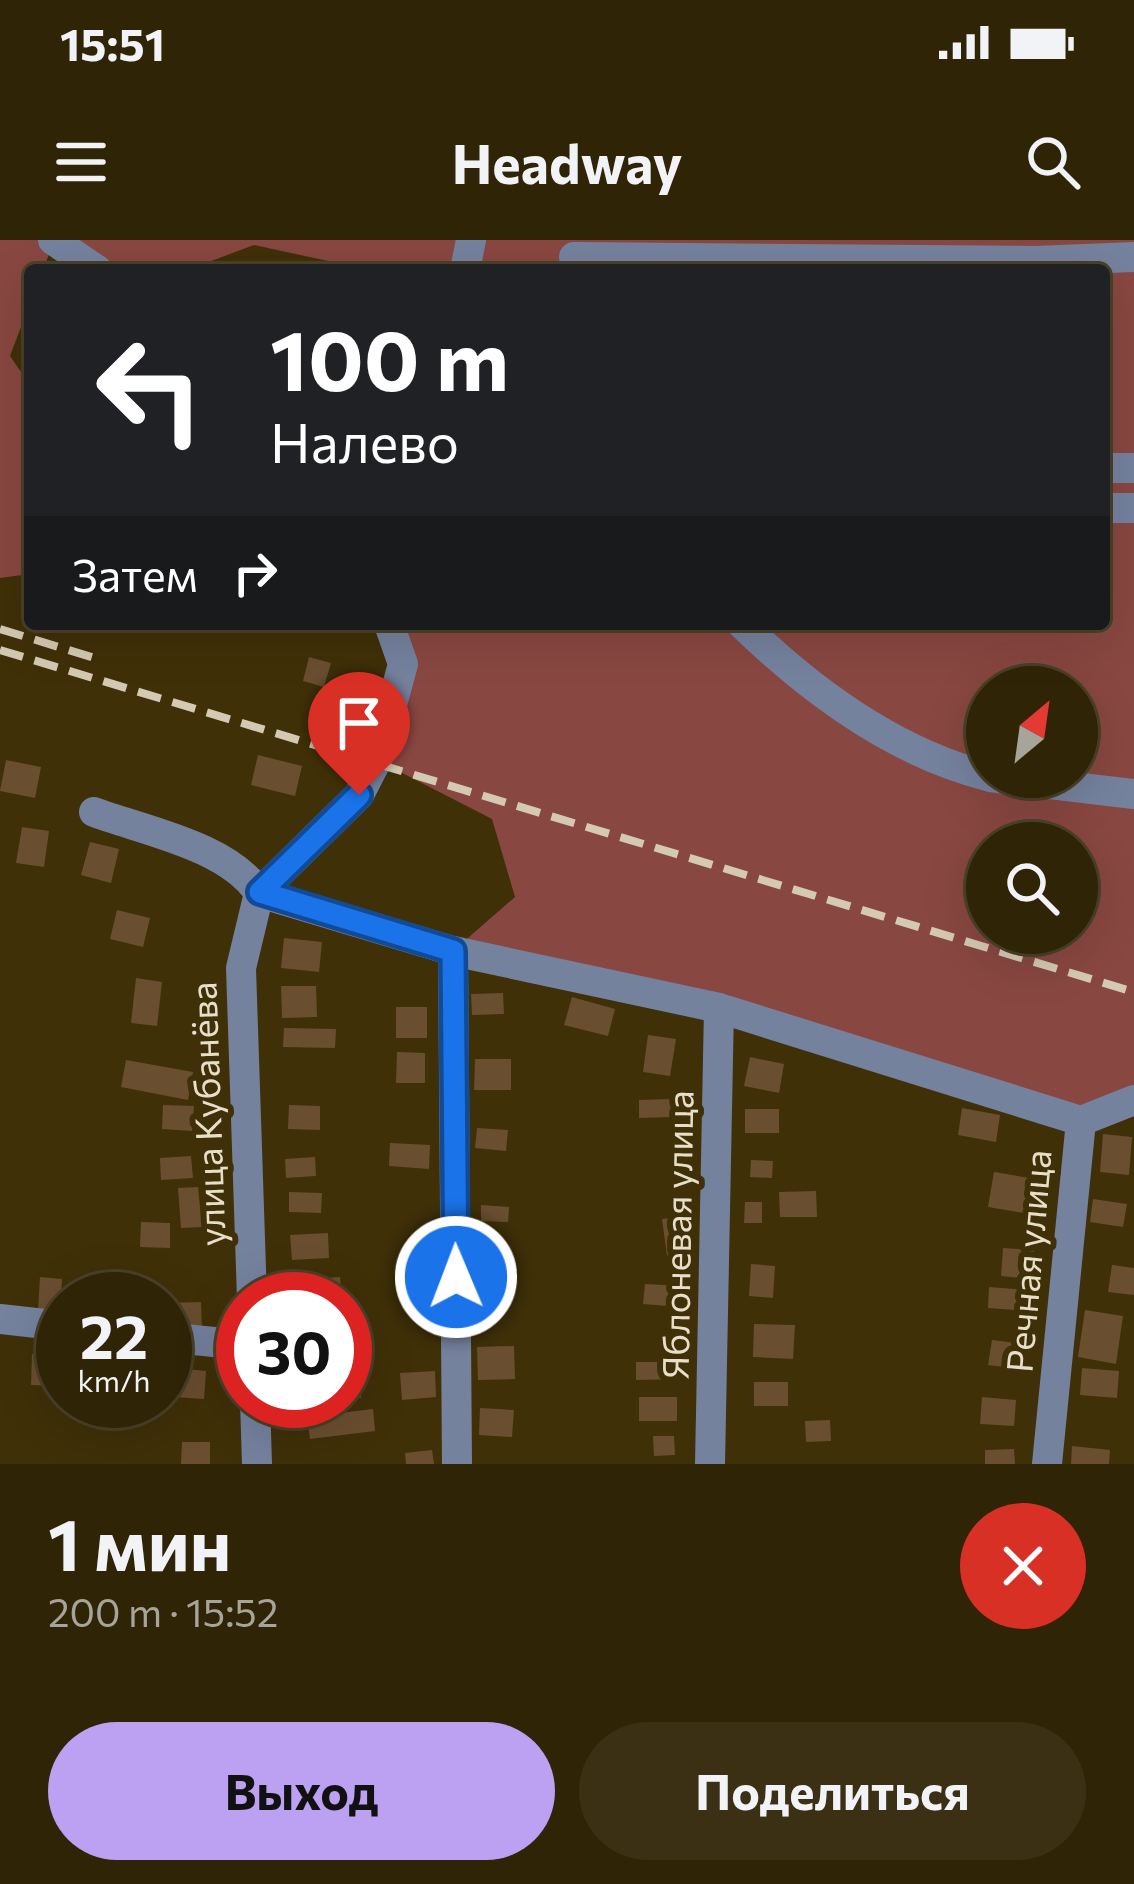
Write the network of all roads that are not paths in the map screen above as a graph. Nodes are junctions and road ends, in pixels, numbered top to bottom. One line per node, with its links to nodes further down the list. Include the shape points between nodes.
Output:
1 (53, 240): 5 (street)
2 (881, 256): 3 (street); 4 (street)
3 (1134, 256)
4 (574, 257)
5 (88, 264)
6 (391, 630): 12 (street, via 403,664 377,760 359,795)
7 (748, 630): 8 (street, via 788,669 922,757)
8 (966, 770)
9 (1098, 790): 10 (street)
10 (1134, 794)
11 (94, 812): 12 (street, via 224,862)
12 (260, 892): 13 (street); 17 (street, улица Кубанёва, via 241,968)
13 (453, 951): 14 (street); 22 (street)
14 (719, 1008): 16 (street); 23 (street, Яблоневая улица)
15 (1134, 1100): 16 (street, Речная улица)
16 (1081, 1121): 24 (street, Речная улица)
17 (251, 1272)
18 (0, 1319): 19 (street)
19 (36, 1323)
20 (256, 1428): 21 (street)
21 (257, 1464)
22 (458, 1464)
23 (710, 1464)
24 (1047, 1464)

